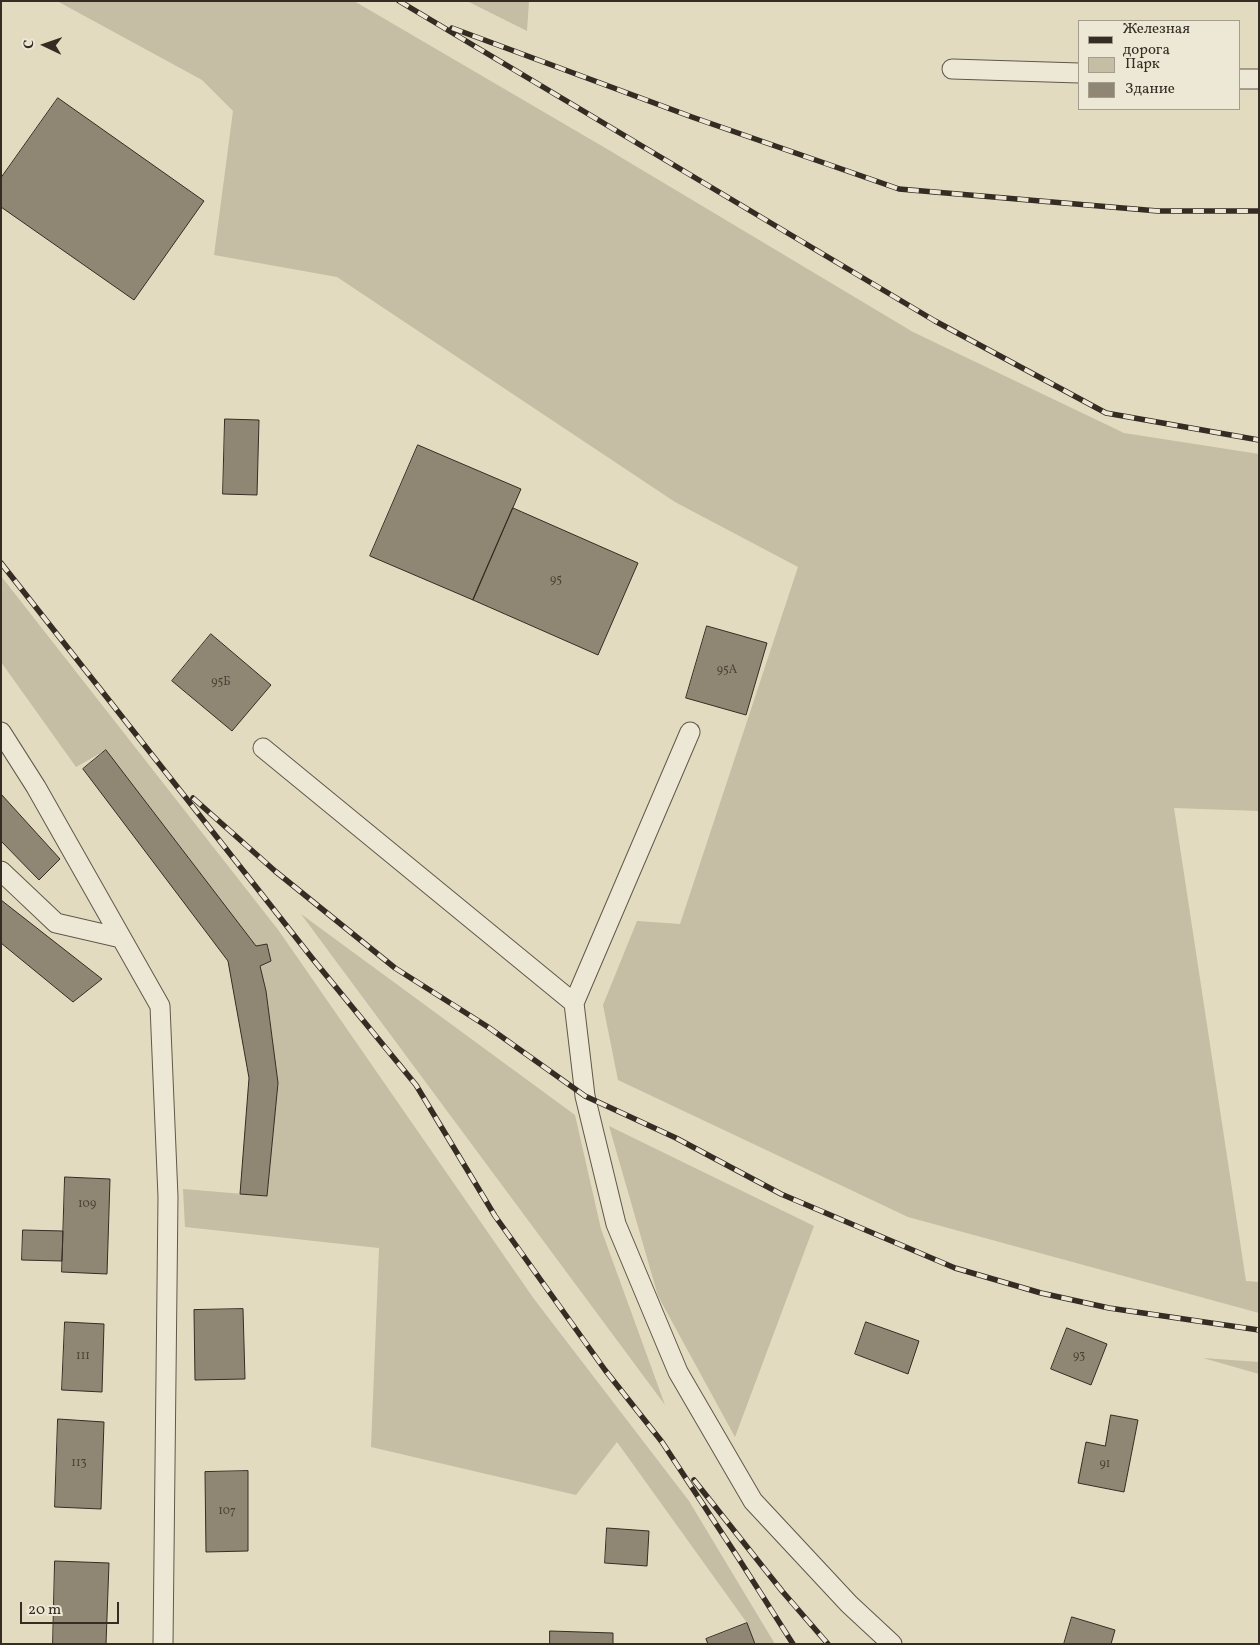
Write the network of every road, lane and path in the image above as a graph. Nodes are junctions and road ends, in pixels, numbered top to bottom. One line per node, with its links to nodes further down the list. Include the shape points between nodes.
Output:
1 (952, 69): 2 (lane)
2 (1078, 74)
3 (1240, 79): 4 (lane)
4 (1259, 79)
5 (1, 732): 9 (lane, via 36,787)
6 (690, 732): 10 (lane)
7 (263, 748): 10 (lane)
8 (1, 871): 9 (lane, via 56,923)
9 (121, 938): 11 (lane, via 160,1006 168,1198)
10 (574, 1004): 12 (lane, via 585,1096 616,1224 678,1372 754,1501 849,1604)
11 (162, 1644)
12 (892, 1644)

